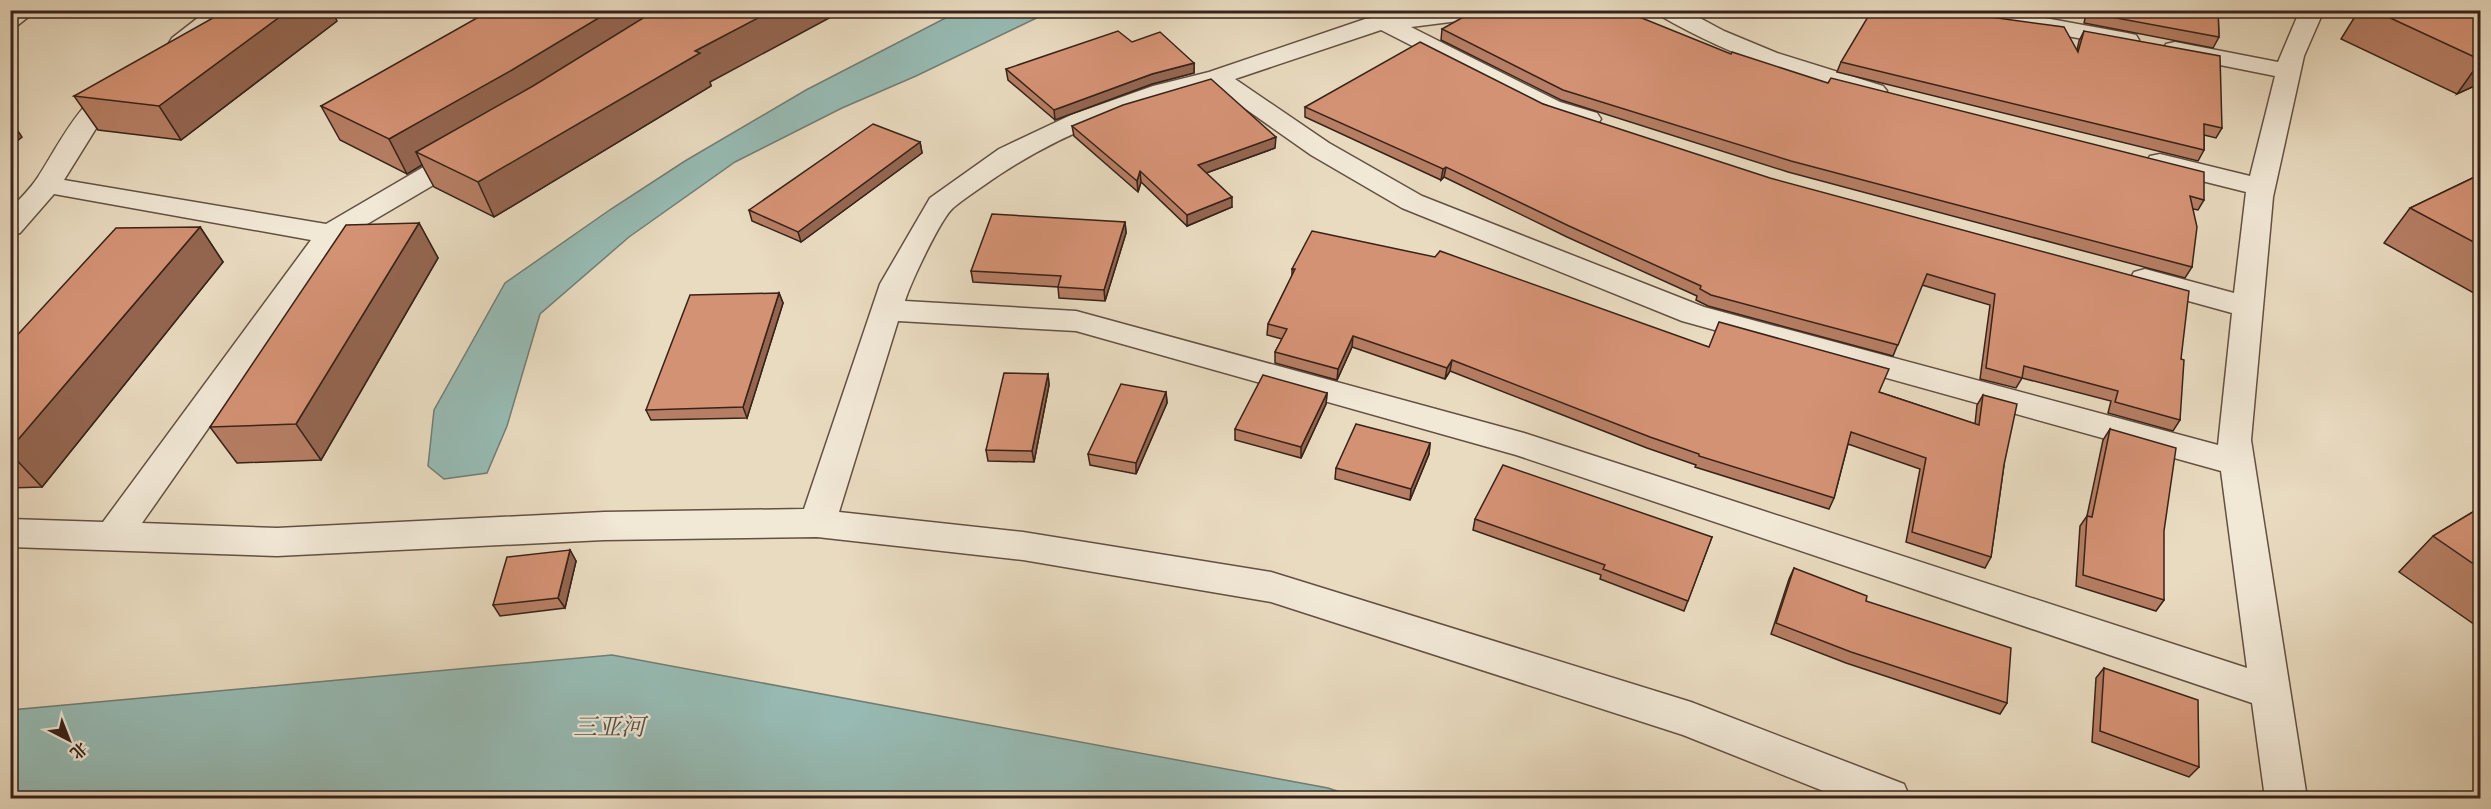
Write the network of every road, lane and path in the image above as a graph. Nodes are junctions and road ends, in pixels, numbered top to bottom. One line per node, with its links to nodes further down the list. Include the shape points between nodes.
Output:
1 (26, 10): 7 (street)
2 (224, 10): 15 (street, via 95,109)
3 (1490, 10): 8 (street)
4 (1667, 10): 11 (street, via 1694,27 1818,77)
5 (1924, 10): 9 (street, via 2034,23)
6 (2312, 10): 9 (street)
7 (10, 20)
8 (1385, 23): 10 (street); 12 (street, via 1551,107)
9 (2288, 71): 16 (street)
10 (1218, 77): 21 (street, via 1162,91 1080,121 1009,155 940,204 895,284); 22 (street, via 1320,149 1412,202 1693,314)
11 (1900, 97)
12 (1607, 125)
13 (485, 142): 18 (street)
14 (2133, 155): 16 (street)
15 (47, 186): 17 (street); 18 (street)
16 (2261, 187): 20 (street)
17 (10, 227)
18 (330, 234): 25 (street)
19 (2121, 273): 20 (street)
20 (2248, 307): 22 (street, via 2234,440)
21 (886, 312): 23 (street); 26 (street, via 1076,321 1524,445)
22 (2237, 463): 26 (street)
23 (817, 523): 25 (street, via 604,526 277,542); 27 (street, via 1023,546 1271,587 1691,720)
24 (10, 533): 25 (street)
25 (113, 536)
26 (2270, 692): 28 (street)
27 (1889, 798)
28 (2287, 798)

